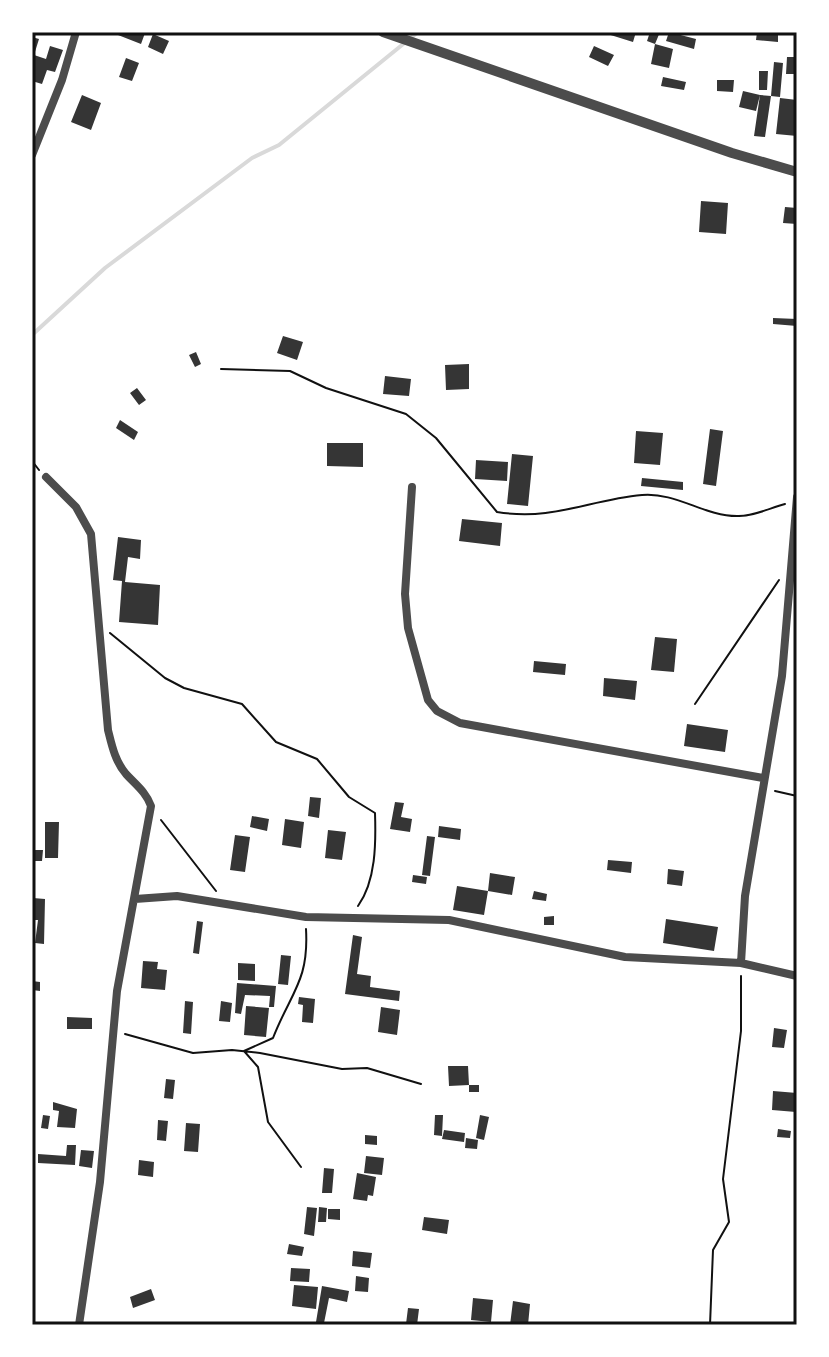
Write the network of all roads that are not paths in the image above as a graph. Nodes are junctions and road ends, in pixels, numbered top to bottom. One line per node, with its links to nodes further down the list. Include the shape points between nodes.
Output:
1 (76, 32): 3 (street)
2 (383, 32): 4 (street)
3 (32, 155)
4 (797, 172)
5 (46, 477): 9 (street, via 76,507 91,534 111,744 151,806)
6 (412, 487): 8 (street, via 406,616 432,707 460,723)
7 (797, 499): 8 (street, via 782,676)
8 (763, 778): 10 (street)
9 (135, 899): 10 (street, via 166,896 306,917 449,920 625,957); 12 (street, via 121,957 100,1182)
10 (741, 963): 11 (street)
11 (797, 976)
12 (79, 1325)

